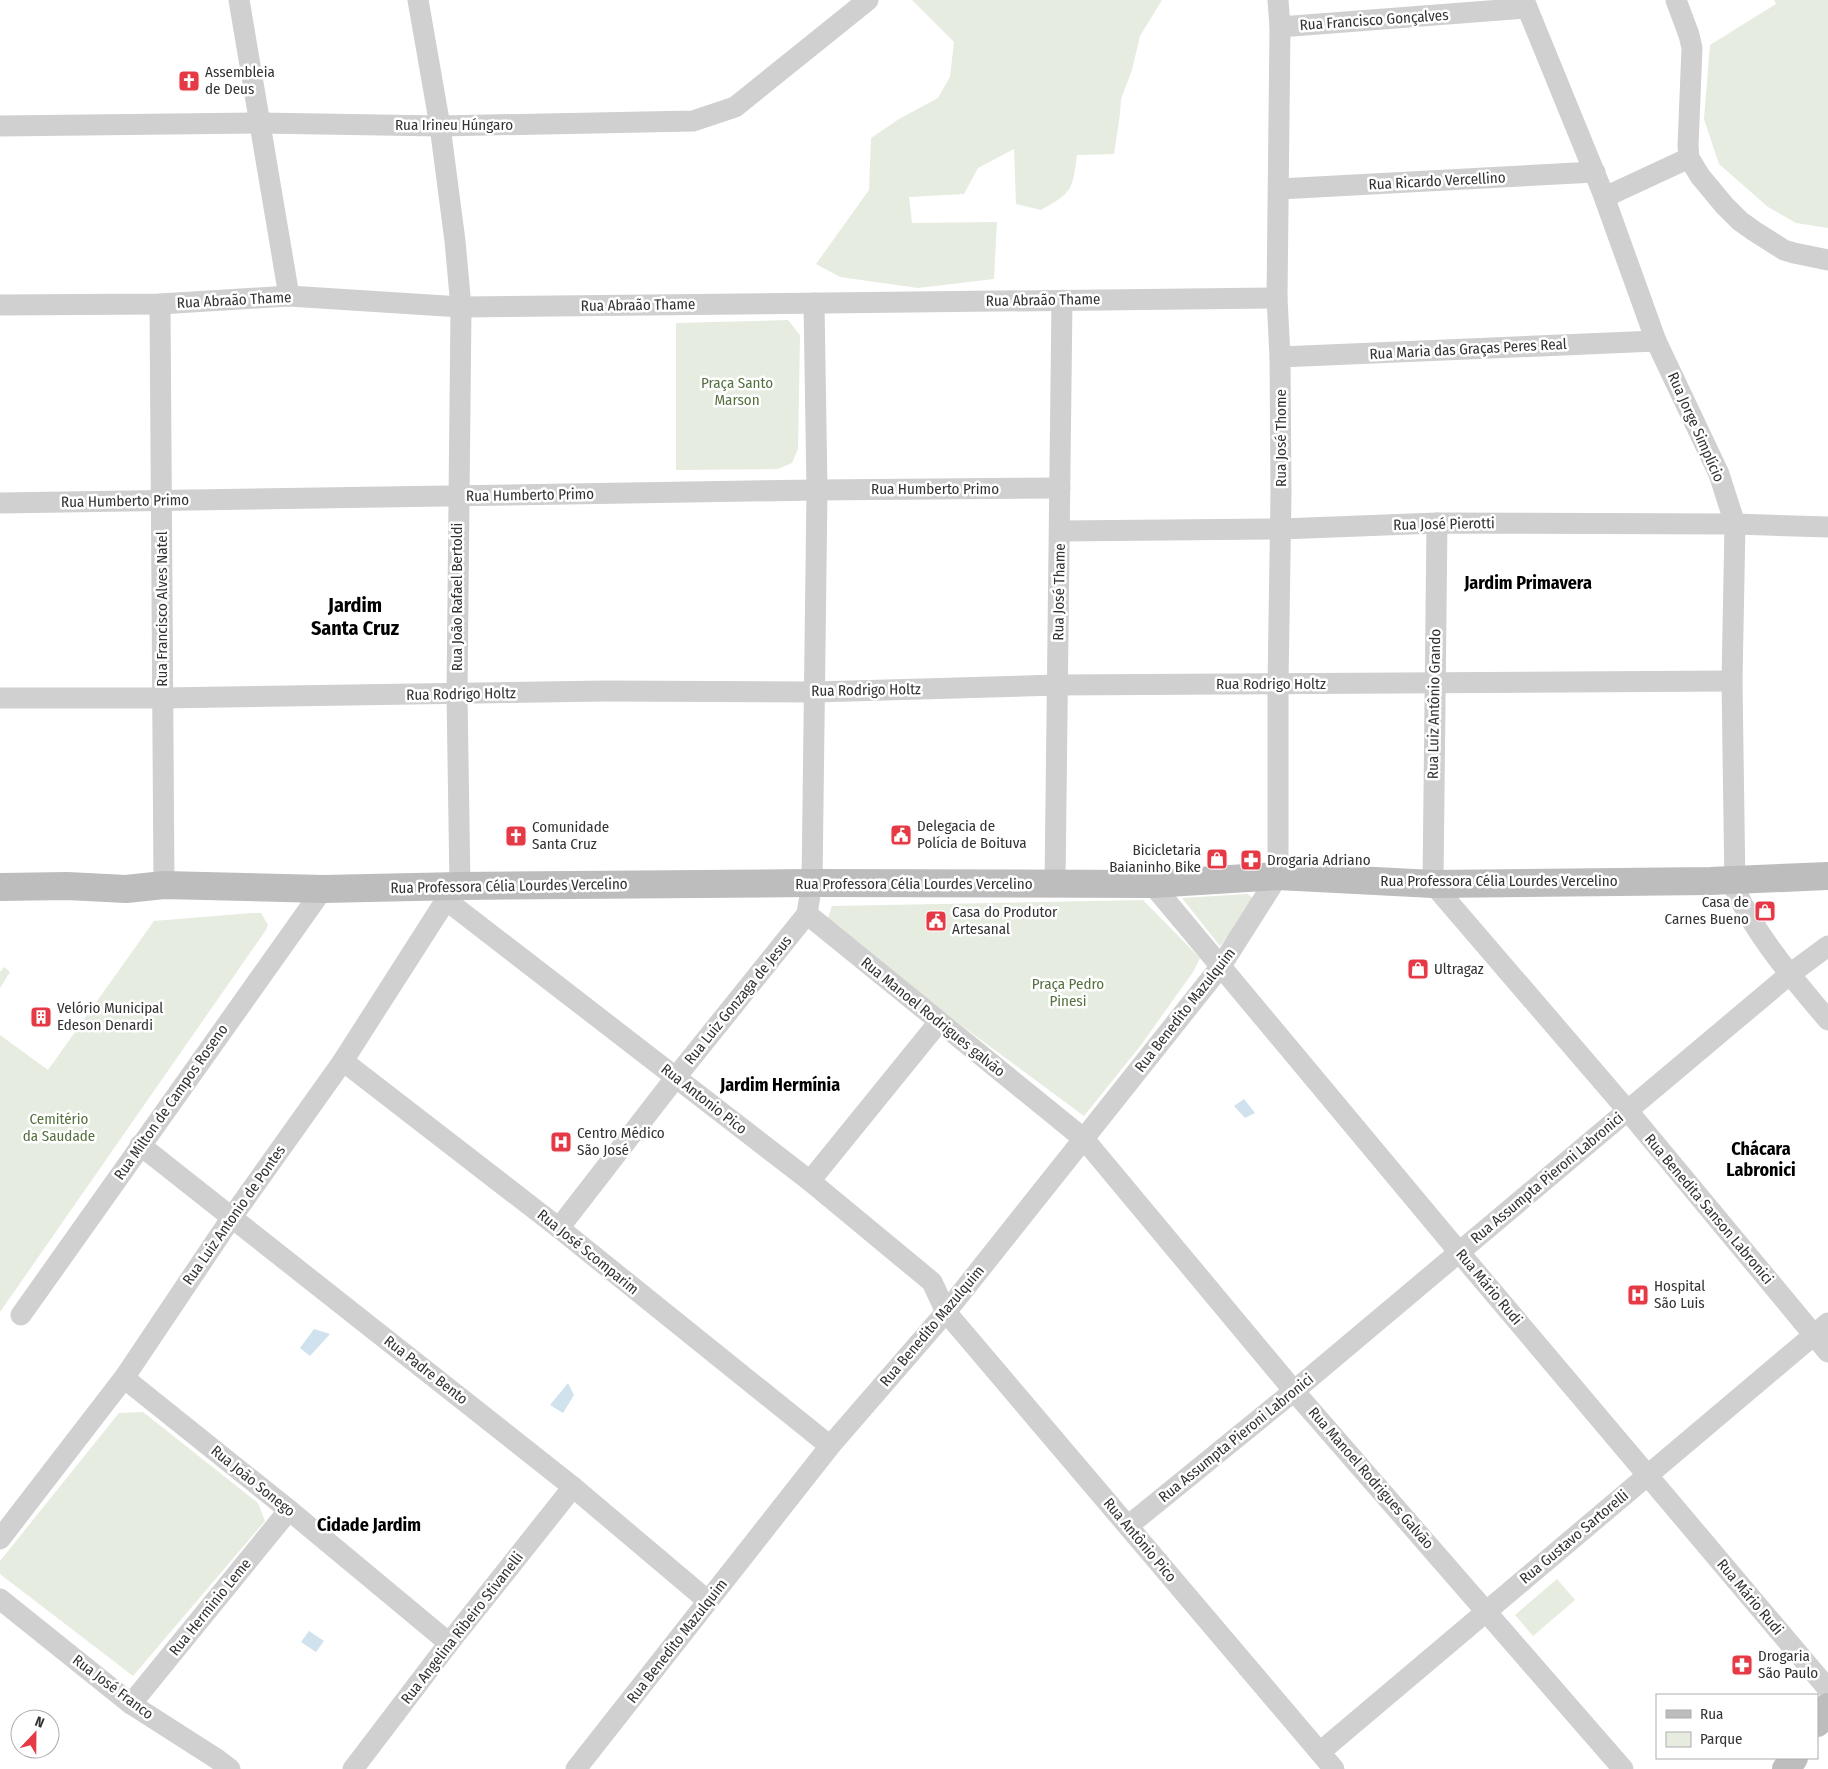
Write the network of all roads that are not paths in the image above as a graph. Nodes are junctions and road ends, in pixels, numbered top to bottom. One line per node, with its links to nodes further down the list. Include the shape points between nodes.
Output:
1 (239, 0): 8 (street)
2 (418, 0): 10 (street, Rua João Rafael Bertoldi)
3 (868, 0): 10 (street, Rua Irineu Húngaro, via 735,107 694,121)
4 (1278, 0): 7 (street, Rua José Thome)
5 (1676, 0): 11 (street, via 1692,48)
6 (1525, 4): 7 (street, Rua Francisco Gonçalves); 12 (street, Rua Jorge Simplício)
7 (1280, 27): 13 (street, Rua José Thome)
8 (260, 123): 9 (street, Rua Irineu Húngaro); 10 (street, Rua Irineu Húngaro); 16 (street)
9 (0, 126)
10 (440, 126): 22 (street, Rua João Rafael Bertoldi)
11 (1689, 158): 14 (street); 15 (street, via 1724,205 1754,231 1784,250)
12 (1594, 172): 13 (street, Rua Ricardo Vercellino); 14 (street, Rua Jorge Simplício)
13 (1279, 189): 17 (street, Rua José Thome)
14 (1605, 197): 23 (street, Rua Jorge Simplício)
15 (1828, 260)
16 (289, 296): 20 (street, Rua Abraão Thame); 22 (street, Rua Abraão Thame)
17 (1277, 298): 18 (street, Rua Abraão Thame); 24 (street, Rua José Thome)
18 (1062, 300): 19 (street, Rua Abraão Thame); 25 (street, Rua José Thame)
19 (814, 303): 22 (street, Rua Abraão Thame); 26 (street)
20 (160, 304): 21 (street, Rua Abraão Thame); 28 (street, Rua Francisco Alves Natel)
21 (0, 305)
22 (461, 308): 27 (street, Rua João Rafael Bertoldi)
23 (1656, 341): 24 (street, Rua Maria das Graças Peres Real); 31 (street, Rua Jorge Simplício, via 1719,474)
24 (1280, 357): 33 (street, Rua José Thome)
25 (1060, 488): 26 (street, Rua Humberto Primo); 34 (street, Rua José Thame)
26 (817, 490): 27 (street, Rua Humberto Primo); 39 (street)
27 (458, 496): 28 (street, Rua Humberto Primo); 40 (street, Rua João Rafael Bertoldi)
28 (161, 501): 29 (street, Rua Humberto Primo); 42 (street, Rua Francisco Alves Natel)
29 (0, 503)
30 (1437, 523): 31 (street, Rua José Pierotti); 33 (street, Rua José Pierotti); 36 (street, Rua Luiz Antônio Grando)
31 (1734, 524): 32 (street, Rua José Pierotti); 35 (street, Rua Jorge Simplício)
32 (1828, 527)
33 (1281, 529): 34 (street, Rua José Pierotti); 37 (street, Rua José Thome)
34 (1060, 531): 38 (street, Rua José Thame)
35 (1732, 681): 36 (street, Rua Rodrigo Holtz); 45 (street, Rua Jorge Simplício)
36 (1434, 683): 37 (street, Rua Rodrigo Holtz); 49 (street, Rua Luiz Antônio Grando)
37 (1278, 684): 38 (street, Rua Rodrigo Holtz); 43 (street, Rua José Thome)
38 (1058, 685): 39 (street, Rua Rodrigo Holtz); 47 (street, Rua José Thame)
39 (815, 692): 40 (street, Rua Rodrigo Holtz, via 604,691); 46 (street)
40 (457, 695): 42 (street, Rua Rodrigo Holtz); 53 (street, Rua João Rafael Bertoldi)
41 (0, 698): 42 (street, Rua Rodrigo Holtz)
42 (162, 698): 50 (street, Rua Francisco Alves Natel)
43 (1278, 876): 48 (main road, Rua Professora Célia Lourdes Vercelino); 49 (main road, Rua Professora Célia Lourdes Vercelino); 56 (street, Rua Benedito Mazulquim)
44 (1828, 876): 45 (main road, Rua Professora Célia Lourdes Vercelino)
45 (1734, 880): 49 (main road, Rua Professora Célia Lourdes Vercelino); 57 (street, Rua Jorge Simplício, via 1743,907)
46 (812, 883): 47 (main road, Rua Professora Célia Lourdes Vercelino); 53 (main road, Rua Professora Célia Lourdes Vercelino); 54 (street)
47 (1055, 884): 48 (main road, Rua Professora Célia Lourdes Vercelino)
48 (1152, 884): 56 (street, Rua Mário Rudi)
49 (1433, 884): 62 (street, Rua Benedita Sanson Labronici)
50 (164, 885): 51 (main road, Rua Professora Célia Lourdes Vercelino, via 126,889); 52 (main road, Rua Professora Célia Lourdes Vercelino)
51 (0, 886)
52 (322, 889): 53 (main road, Rua Professora Célia Lourdes Vercelino); 64 (street, Rua Milton de Campos Roseno)
53 (453, 893): 60 (street, Rua Luiz Antonio de Pontes); 61 (street, Rua Antonio Pico)
54 (807, 914): 59 (street, Rua Manoel Rodrigues galvão); 61 (street, Rua Luiz Gonzaga de Jesus)
55 (1828, 946): 57 (street, Rua Assumpta Pieroni Labronici)
56 (1221, 966): 63 (street, Rua Benedito Mazulquim); 68 (street, Rua Mário Rudi)
57 (1790, 974): 58 (street, Rua Jorge Simplício); 62 (street, Rua Assumpta Pieroni Labronici)
58 (1828, 1020)
59 (938, 1022): 63 (street, Rua Manoel Rodrigues galvão); 65 (street)
60 (343, 1061): 66 (street, Rua Luiz Antonio de Pontes); 67 (street, Rua José Scomparim)
61 (676, 1078): 65 (street, Rua Antonio Pico); 67 (street, Rua Luiz Gonzaga de Jesus)
62 (1628, 1111): 68 (street, Rua Assumpta Pieroni Labronici); 71 (street, Rua Benedita Sanson Labronici)
63 (1084, 1138): 69 (street, Rua Benedito Mazulquim); 74 (street, Rua Manoel Rodrigues Galvão)
64 (140, 1145): 66 (street, Rua Padre Bento); 70 (street, Rua Milton de Campos Roseno)
65 (810, 1181): 69 (street, Rua Antonio Pico, via 932,1282)
66 (232, 1216): 73 (street, Rua Luiz Antonio de Pontes); 77 (street, Rua Padre Bento)
67 (559, 1228): 75 (street, Rua José Scomparim)
68 (1459, 1252): 74 (street, Rua Assumpta Pieroni Labronici); 76 (street, Rua Mário Rudi)
69 (946, 1312): 75 (street, Rua Benedito Mazulquim); 79 (street, Rua Antônio Pico)
70 (21, 1315)
71 (1821, 1329): 72 (street, Rua Benedita Sanson Labronici); 76 (street, Rua Gustavo Sartorelli)
72 (1828, 1352)
73 (124, 1378): 78 (street, Rua João Sonego); 80 (street, Rua Luiz Antonio de Pontes)
74 (1294, 1391): 79 (street, Rua Assumpta Pieroni Labronici); 83 (street, Rua Manoel Rodrigues Galvão)
75 (830, 1446): 82 (street, Rua Benedito Mazulquim)
76 (1648, 1475): 83 (street, Rua Gustavo Sartorelli); 85 (street, Rua Mário Rudi)
77 (573, 1487): 82 (street, Rua Padre Bento); 84 (street, Rua Angelina Ribeiro Stivanelli)
78 (289, 1510): 84 (street, Rua João Sonego); 86 (street, Rua Herminio Leme)
79 (1128, 1526): 89 (street, Rua Antônio Pico)
80 (0, 1539)
81 (0, 1599): 86 (street, Rua José Franco)
82 (708, 1601): 92 (street, Rua Benedito Mazulquim)
83 (1487, 1611): 89 (street, Rua Gustavo Sartorelli); 94 (street, Rua Manoel Rodrigues Galvão)
84 (449, 1643): 91 (street, Rua Angelina Ribeiro Stivanelli)
85 (1828, 1689)
86 (131, 1704): 90 (street, Rua José Franco)
87 (1828, 1707): 88 (main road)
88 (1818, 1722)
89 (1320, 1752): 93 (street, Rua Antônio Pico)
90 (230, 1769)
91 (353, 1769)
92 (576, 1769)
93 (1334, 1769)
94 (1623, 1769)

